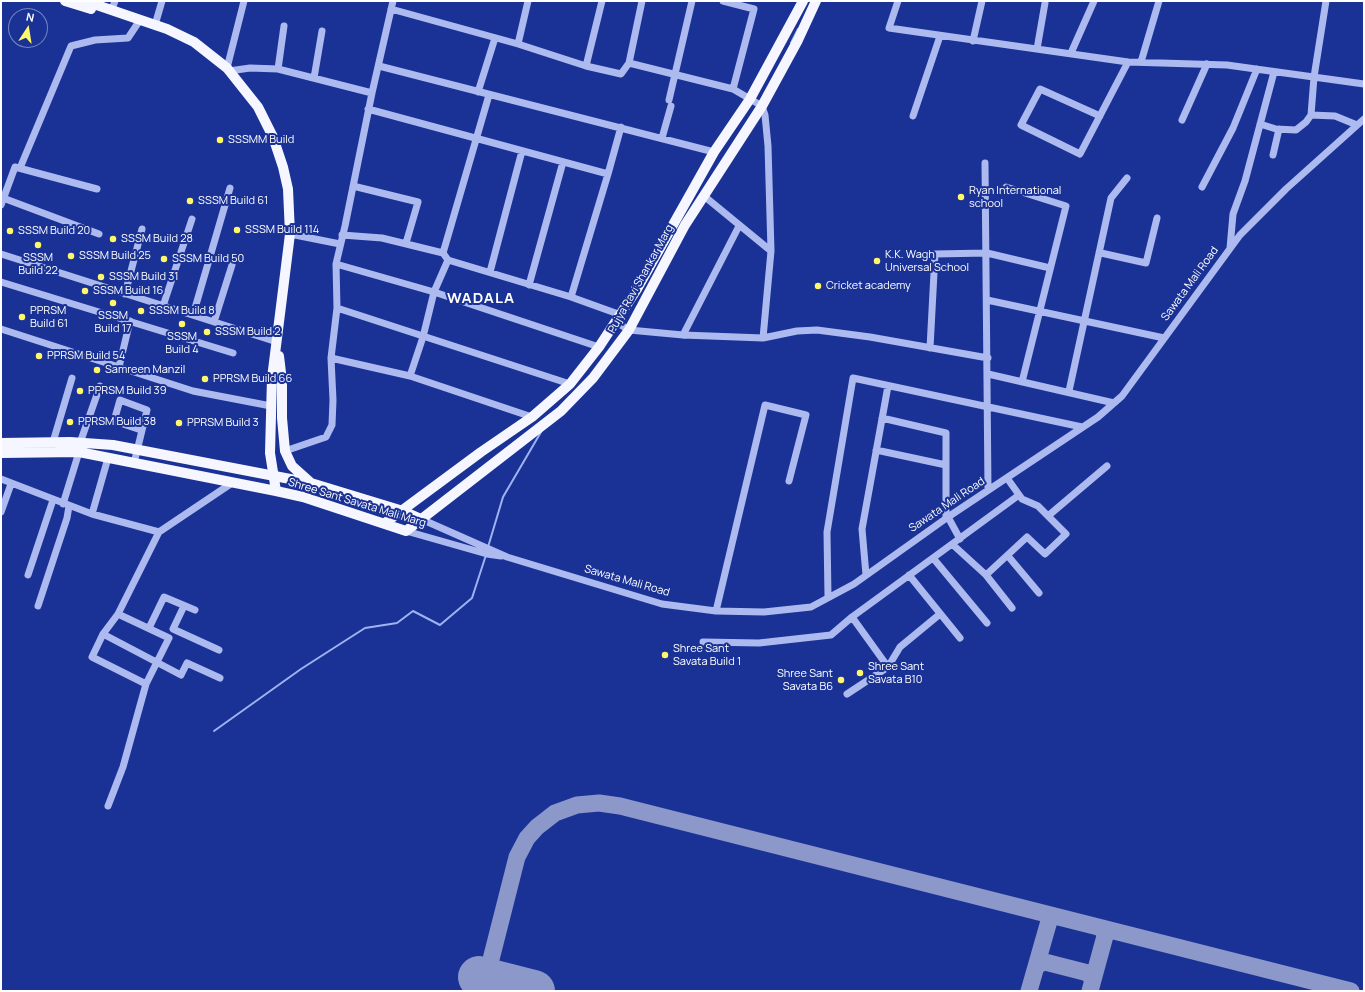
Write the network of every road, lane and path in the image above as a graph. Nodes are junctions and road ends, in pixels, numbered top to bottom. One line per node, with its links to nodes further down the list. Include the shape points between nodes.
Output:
1 (68, 1): 22 (main road, Shree Sant Savata Mali Marg, via 130,20)
2 (85, 1): 20 (main road, Shree Sant Savata Mali Marg)
3 (162, 1): 23 (street)
4 (244, 1): 38 (street)
5 (393, 1): 21 (street)
6 (528, 1): 29 (street)
7 (602, 1): 37 (street)
8 (642, 1): 32 (street)
9 (692, 1): 42 (street)
10 (723, 1): 19 (street)
11 (803, 1): 50 (main road)
12 (816, 1): 51 (main road, Pujya Ravi Shankar Marg)
13 (898, 1): 26 (street, via 889,28)
14 (982, 1): 28 (street)
15 (1094, 1): 31 (street)
16 (1159, 1): 34 (street)
17 (1326, 1): 43 (street)
18 (1045, 3): 30 (street)
19 (746, 4): 46 (street, via 754,9)
20 (113, 5): 22 (main road, Shree Sant Savata Mali Marg)
21 (391, 9): 27 (street); 36 (street)
22 (140, 20): 23 (main road, Shree Sant Savata Mali Marg); 69 (street, via 128,38 95,40 71,46)
23 (155, 25): 38 (main road, Shree Sant Savata Mali Marg, via 177,32 194,42)
24 (284, 26): 39 (street)
25 (322, 31): 44 (street)
26 (940, 36): 28 (street); 54 (street)
27 (495, 38): 29 (street); 47 (street)
28 (973, 41): 30 (street)
29 (518, 44): 37 (street)
30 (1037, 48): 31 (street)
31 (1071, 53): 33 (street)
32 (629, 62): 37 (street, via 621,74); 42 (street)
33 (1128, 62): 34 (street); 55 (street)
34 (1141, 62): 35 (street)
35 (1207, 64): 40 (street); 57 (street)
36 (378, 66): 47 (street); 48 (street)
37 (586, 66)
38 (228, 69): 39 (street); 84 (main road, Shree Sant Savata Mali Marg, via 258,107 275,143 288,189)
39 (278, 69): 44 (street)
40 (1257, 70): 41 (street); 74 (street, via 1233,128)
41 (1274, 72): 43 (street); 58 (street)
42 (675, 74): 46 (street); 63 (street)
43 (1314, 77): 45 (street); 53 (street)
44 (314, 78): 48 (street)
45 (1364, 84)
46 (733, 89): 50 (street)
47 (478, 92): 49 (street)
48 (372, 93): 52 (street)
49 (489, 95): 60 (street); 62 (street)
50 (750, 99): 51 (street); 65 (main road)
51 (762, 106): 77 (main road, Pujya Ravi Shankar Marg); 89 (street, via 768,146)
52 (368, 110): 62 (street); 72 (street)
53 (1311, 114): 59 (street, via 1335,116); 61 (street, via 1296,130)
54 (913, 116)
55 (1100, 116): 55 (street, via 1080,154 1021,126 1040,89)
56 (1364, 119): 59 (street, Sawata Mali Road)
57 (1182, 120)
58 (1260, 124): 61 (street); 88 (street, via 1245,181 1233,214)
59 (1357, 125): 88 (street, Sawata Mali Road, via 1286,189)
60 (621, 127): 63 (street); 70 (street)
61 (1279, 129): 66 (street)
62 (477, 138): 64 (street); 90 (street)
63 (662, 138): 65 (street)
64 (522, 151): 67 (street); 98 (street)
65 (714, 152): 109 (main road, via 638,289)
66 (1273, 155)
67 (563, 162): 70 (street); 100 (street)
68 (985, 163): 91 (street)
69 (20, 168): 76 (street); 78 (street, via 15,167)
70 (608, 174): 103 (street)
71 (1127, 178): 92 (street, via 1112,198)
72 (353, 186): 85 (street); 86 (street, via 418,202)
73 (1006, 187): 97 (street, via 1066,206)
74 (1202, 187)
75 (230, 188): 108 (street)
76 (97, 189)
77 (704, 196): 81 (street); 114 (main road, Pujya Ravi Shankar Marg, via 678,238)
78 (2, 202): 83 (street)
79 (1157, 218): 92 (street, via 1146,263)
80 (192, 219): 105 (street)
81 (739, 226): 89 (street); 115 (street)
82 (142, 229): 102 (street)
83 (99, 234)
84 (290, 234): 87 (street); 119 (main road, Shree Sant Savata Mali Marg)
85 (342, 235): 86 (street); 87 (street)
86 (406, 243): 90 (street)
87 (340, 244): 95 (street)
88 (1230, 248): 118 (street, Sawata Mali Road)
89 (771, 251): 117 (street)
90 (443, 253): 94 (street)
91 (986, 253): 97 (street); 104 (street); 121 (street, via 935,254)
92 (1100, 253): 111 (street)
93 (1, 254): 102 (street)
94 (448, 260): 98 (street); 101 (street)
95 (336, 264): 101 (street); 106 (street)
96 (232, 265): 112 (street)
97 (1050, 268): 107 (street)
98 (490, 272): 100 (street)
99 (1, 282): 110 (street)
100 (530, 285): 103 (street)
101 (434, 292): 116 (street); 120 (street)
102 (125, 294): 105 (street)
103 (571, 297): 109 (street)
104 (987, 300): 107 (street); 124 (street)
105 (163, 306): 108 (street)
106 (337, 308): 116 (street); 123 (street)
107 (1039, 312): 111 (street); 129 (street)
108 (193, 315): 112 (street)
109 (618, 319): 114 (street); 120 (main road)
110 (130, 321): 122 (street); 125 (street)
111 (1085, 321): 118 (street); 133 (street)
112 (214, 322): 119 (street)
113 (1, 329): 125 (street)
114 (629, 330): 115 (street); 169 (main road, Pujya Ravi Shankar Marg, via 593,378 561,411)
115 (683, 335): 117 (street)
116 (423, 337): 127 (street); 130 (street)
117 (764, 338): 121 (street, via 817,330)
118 (1164, 338): 134 (street, Sawata Mali Road, via 1122,396)
119 (277, 342): 135 (main road, Shree Sant Savata Mali Marg); 146 (main road, Shree Sant Savata Mali Marg, via 282,381)
120 (599, 347): 130 (main road)
121 (930, 348): 124 (street)
122 (232, 353)
123 (331, 358): 127 (street); 146 (street, via 332,425 326,437)
124 (988, 358): 126 (street)
125 (118, 367): 135 (street, via 193,391)
126 (988, 374): 129 (street); 136 (street)
127 (410, 376): 137 (street)
128 (72, 378): 141 (street)
129 (1022, 382): 133 (street)
130 (570, 384): 137 (main road)
131 (100, 386): 143 (street)
132 (888, 386): 136 (street); 138 (street); 183 (street, via 853,378 827,532)
133 (1069, 391): 134 (street)
134 (1114, 403): 139 (street, Sawata Mali Road)
135 (271, 406): 152 (main road, Shree Sant Savata Mali Marg, via 270,453)
136 (988, 408): 139 (street); 159 (street)
137 (532, 417): 164 (main road, via 480,452)
138 (882, 418): 144 (street); 150 (street, via 946,433)
139 (1082, 428): 153 (street, Sawata Mali Road)
140 (141, 430): 140 (street, via 147,410 120,400 114,421); 145 (street)
141 (52, 442): 142 (main road); 143 (main road)
142 (1, 443)
143 (79, 448): 145 (main road, via 113,446); 147 (main road); 148 (main road); 163 (street)
144 (876, 450): 150 (street); 179 (street, via 862,528)
145 (137, 451): 149 (street); 152 (main road)
146 (285, 451): 157 (main road, Shree Sant Savata Mali Marg, via 292,466)
147 (1, 453)
148 (108, 458): 149 (main road); 166 (street)
149 (134, 463): 156 (main road)
150 (946, 465): 168 (street)
151 (1107, 466): 167 (street)
152 (274, 476): 157 (main road); 160 (main road, Shree Sant Savata Mali Marg)
153 (1007, 478): 159 (street, Sawata Mali Road); 161 (street)
154 (1, 480): 158 (street)
155 (788, 481): 188 (street, via 806,415 765,405)
156 (232, 483): 160 (main road); 172 (street)
157 (311, 483): 164 (main road, Shree Sant Savata Mali Marg)
158 (11, 484): 162 (street); 165 (street)
159 (988, 490): 168 (street, Sawata Mali Road)
160 (276, 492): 170 (main road, Shree Sant Savata Mali Marg, via 303,497)
161 (1019, 495): 167 (street, via 1038,506); 173 (street)
162 (53, 500): 163 (street); 178 (street)
163 (66, 505): 166 (street); 184 (street, via 67,518)
164 (403, 511): 169 (main road, Shree Sant Savata Mali Marg); 170 (main road)
165 (1, 512)
166 (92, 514): 172 (street)
167 (1048, 516): 175 (street, via 1066,534 1045,554 1027,537)
168 (947, 518): 173 (street); 179 (street, Sawata Mali Road)
169 (421, 519): 171 (main road, Pujya Ravi Shankar Marg); 176 (street, Sawata Mali Road)
170 (385, 523): 171 (main road, Shree Sant Savata Mali Marg)
171 (406, 531): 176 (street, Shree Sant Savata Mali Marg, via 486,554)
172 (159, 532): 189 (street)
173 (960, 539): 174 (street)
174 (952, 544): 177 (street); 181 (street)
175 (1008, 556): 181 (street); 182 (street)
176 (507, 557): 188 (street, Sawata Mali Road, via 662,604)
177 (933, 558): 180 (street); 192 (street)
178 (28, 575)
179 (866, 575): 183 (street, Sawata Mali Road)
180 (910, 575): 190 (street); 191 (street)
181 (986, 575): 186 (street)
182 (1039, 593)
183 (828, 597): 188 (street, Sawata Mali Road, via 811,607 764,612)
184 (38, 606)
185 (184, 606): 187 (street); 193 (street, via 164,597); 197 (street, via 173,629)
186 (1012, 608)
187 (194, 610)
188 (716, 612)
189 (118, 614): 193 (street); 194 (street)
190 (940, 614): 195 (street); 199 (street, via 900,647)
191 (852, 617): 196 (street, via 831,635 759,643); 199 (street)
192 (987, 624)
193 (149, 628): 198 (street, via 169,638)
194 (103, 634): 198 (street); 201 (street, via 92,657)
195 (960, 638)
196 (703, 642)
197 (219, 650)
198 (157, 662): 200 (street, via 180,675 187,663); 201 (street)
199 (888, 667): 202 (street)
200 (220, 678)
201 (146, 684): 203 (street, via 123,767)
202 (847, 694)
203 (108, 806)

